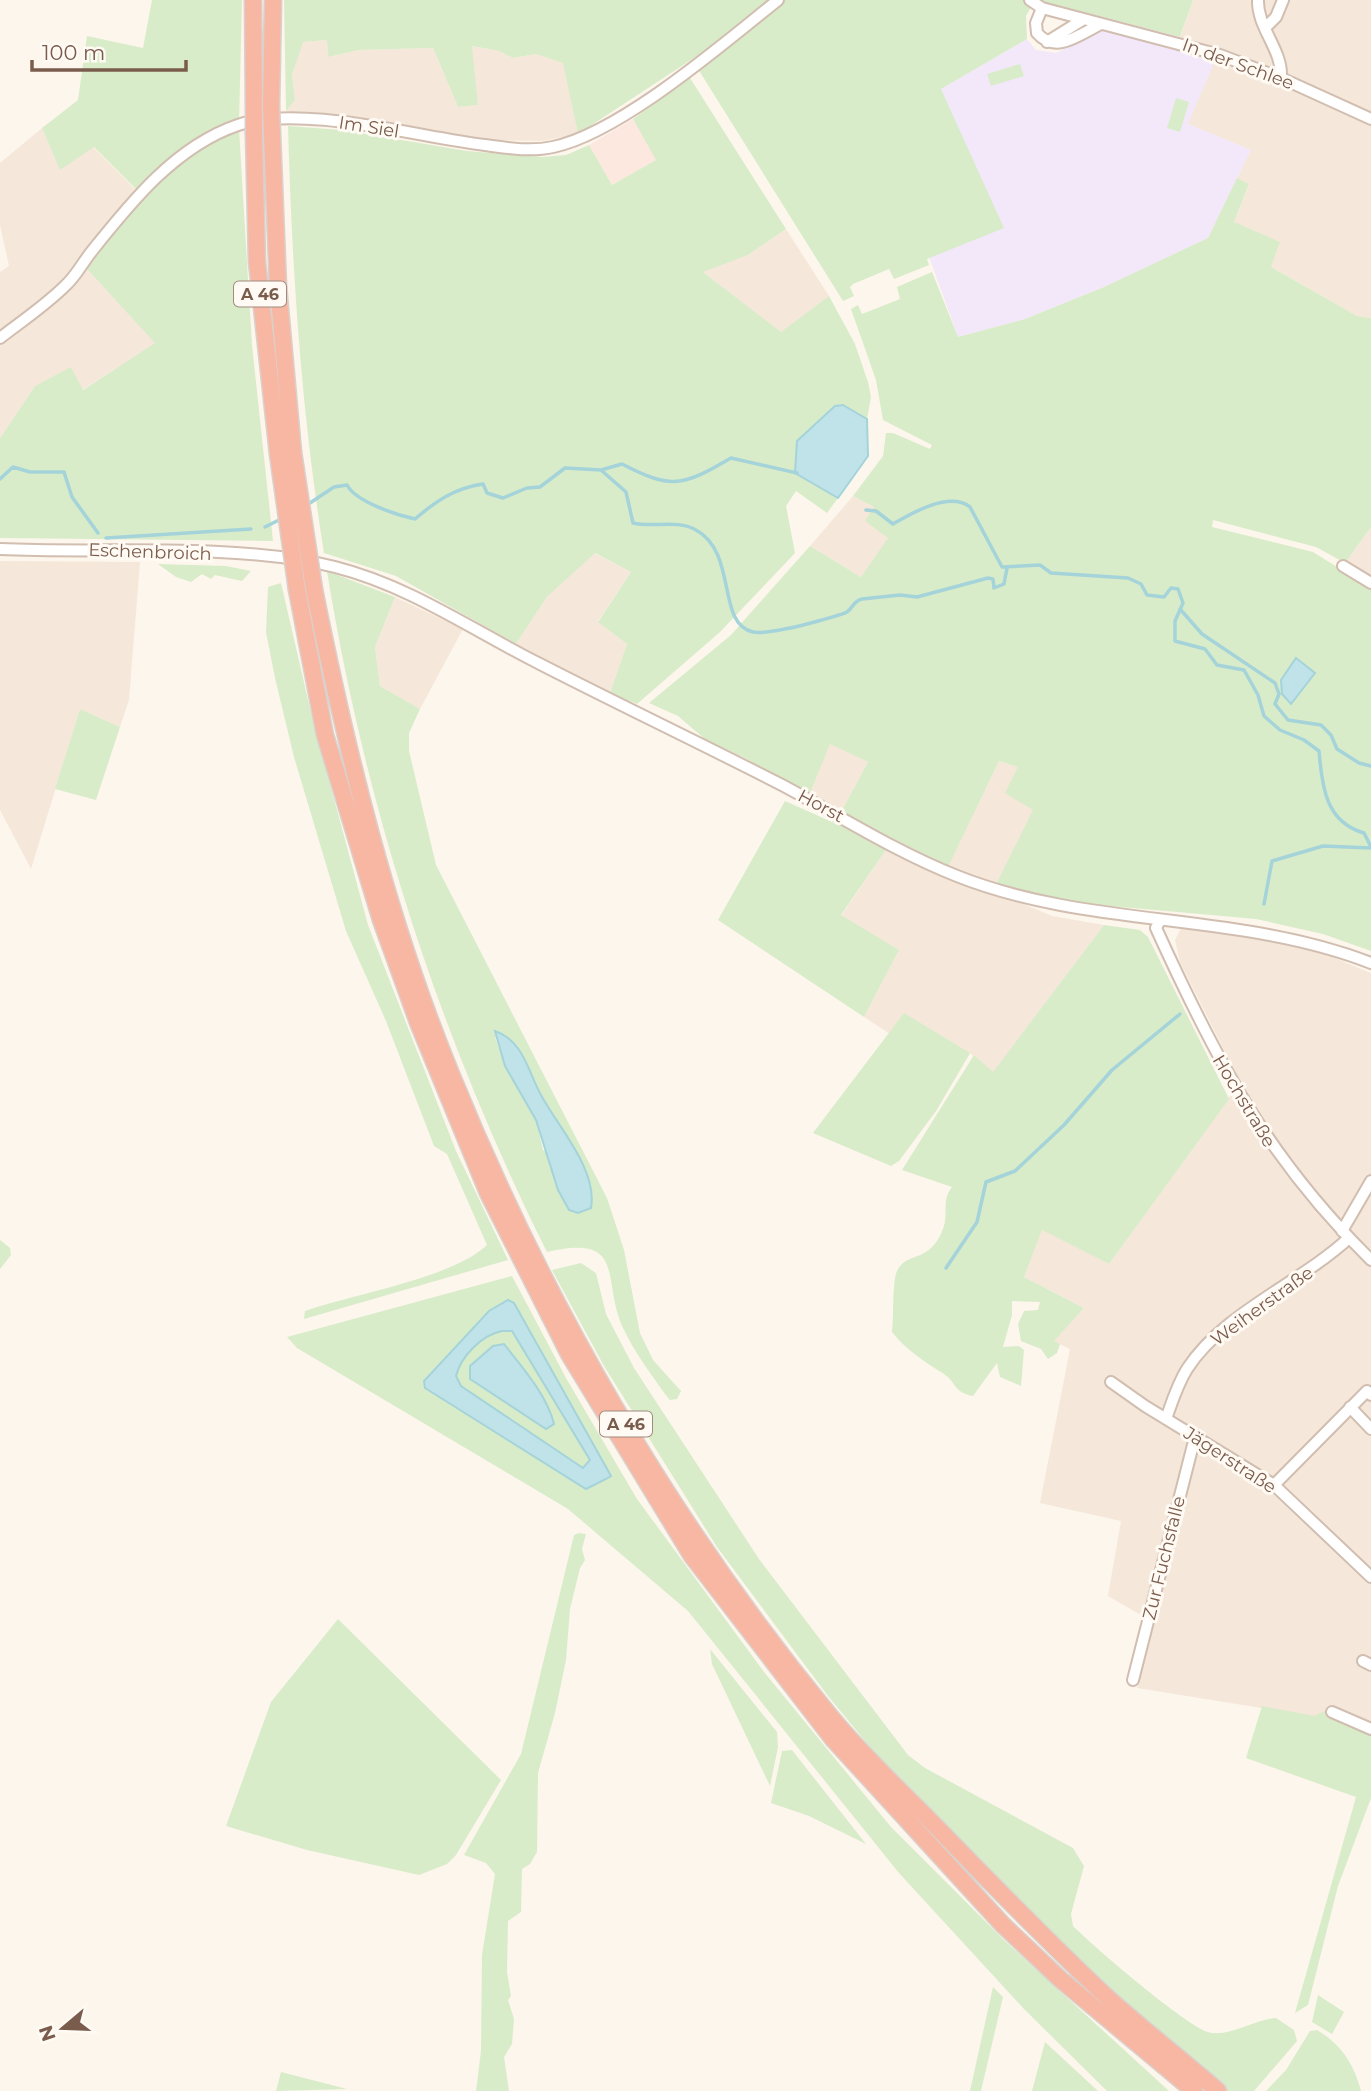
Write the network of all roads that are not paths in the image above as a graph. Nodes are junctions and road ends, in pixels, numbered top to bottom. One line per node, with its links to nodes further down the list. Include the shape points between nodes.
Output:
1 (253, 0): 15 (highway, A 46, bridge, via 257,262)
2 (273, 0): 15 (highway, A 46, bridge, via 271,106)
3 (778, 0): 14 (street, Im Siel, via 692,69 642,102 591,133 554,147 496,146 308,119 241,124 220,132 169,166 67,284)
4 (1030, 0): 7 (street)
5 (1258, 0): 10 (street)
6 (1283, 0): 10 (street, via 1276,18)
7 (1042, 8): 8 (street, In der Schlee); 11 (street, via 1037,33)
8 (1084, 19): 9 (street, In der Schlee); 11 (street)
9 (1101, 24): 11 (street, via 1060,44); 12 (street, In der Schlee, via 1181,43)
10 (1265, 27): 12 (street, via 1282,66)
11 (1047, 42)
12 (1281, 78): 13 (street, In der Schlee)
13 (1371, 120)
14 (0, 338)
15 (285, 453): 36 (highway, A 46, bridge, via 297,590 325,735 381,920 488,1193 569,1354 692,1556 833,1739 1003,1925); 37 (highway, A 46, bridge, via 341,722 374,847 449,1070 510,1211 589,1365 681,1514 751,1616 833,1719 1028,1923 1111,2001)
16 (0, 549): 17 (street, Eschenbroich, via 205,553)
17 (301, 561): 20 (street, Horst, via 375,579 415,596 958,876 1069,907)
18 (1343, 566): 19 (street)
19 (1371, 583)
20 (1160, 920): 21 (street, Horst, via 1259,931); 23 (street, Hochstraße, via 1156,928 1204,1034 1249,1111 1278,1156)
21 (1371, 963)
22 (1371, 1181): 23 (street, Weiherstraße)
23 (1346, 1235): 24 (street, Hochstraße); 28 (street, Weiherstraße, via 1328,1257 1212,1338 1180,1381)
24 (1371, 1260)
25 (1111, 1382): 28 (street, Jägerstraße)
26 (1369, 1393): 27 (street)
27 (1350, 1407): 29 (street); 31 (street)
28 (1166, 1419): 30 (street, Jägerstraße)
29 (1371, 1429)
30 (1195, 1437): 31 (street, Jägerstraße); 33 (street, Zur Fuchsfalle)
31 (1274, 1485): 32 (street, Jägerstraße)
32 (1371, 1577)
33 (1133, 1679)
34 (1332, 1712): 35 (street)
35 (1371, 1729)
36 (1194, 2091)
37 (1219, 2091)

